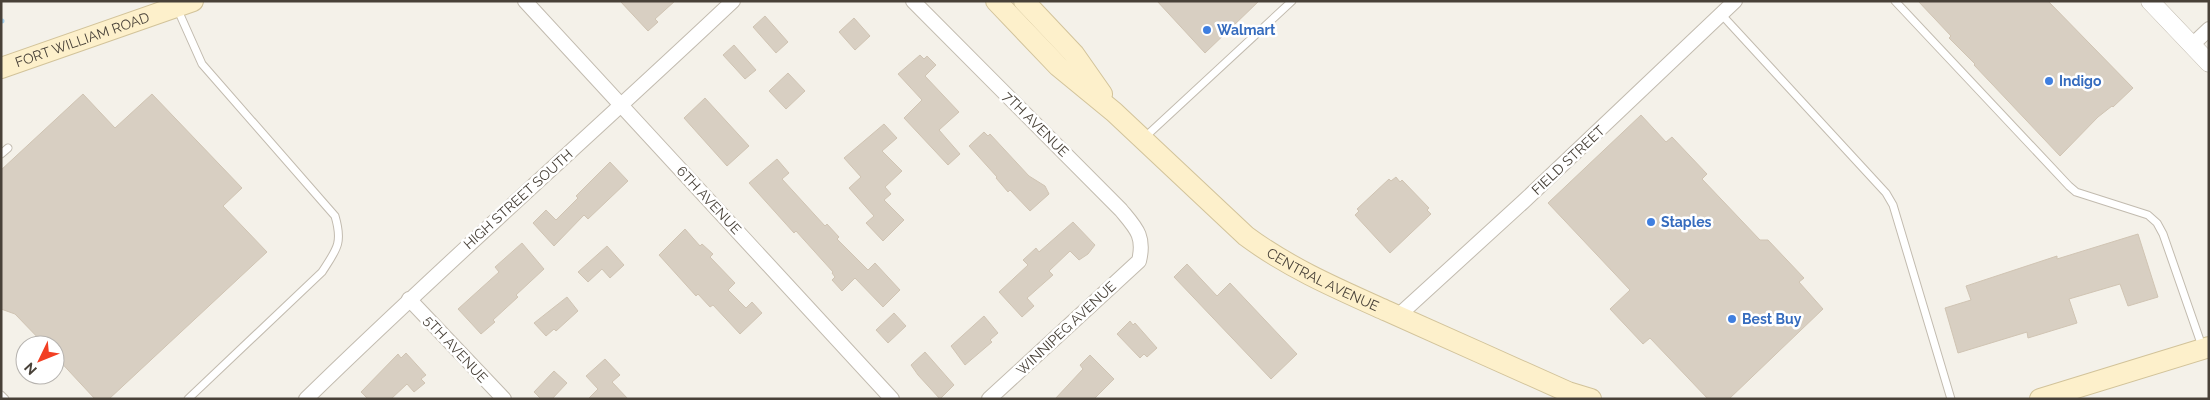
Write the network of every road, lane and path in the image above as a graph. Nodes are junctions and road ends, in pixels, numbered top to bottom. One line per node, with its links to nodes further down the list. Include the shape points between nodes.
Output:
1 (526, 1): 15 (street, 6TH AVENUE)
2 (732, 1): 15 (street, HIGH STREET SOUTH)
3 (913, 1): 20 (street, 7TH AVENUE, via 1121,210 1137,230 1143,246)
4 (996, 1): 16 (main road, CENTRAL AVENUE, via 1058,66)
5 (1024, 1): 16 (main road, CENTRAL AVENUE, via 1074,54)
6 (1292, 1): 17 (lane)
7 (1895, 1): 23 (lane, via 2076,192 2148,215 2157,223)
8 (2150, 1): 12 (street)
9 (185, 4): 14 (main road, FORT WILLIAM ROAD); 27 (lane, via 202,64 335,216 341,234 335,252 322,272)
10 (1728, 6): 22 (street, FIELD STREET); 33 (lane, via 1893,205)
11 (2209, 29): 12 (street)
12 (2192, 45): 13 (street)
13 (2209, 63)
14 (1, 68)
15 (622, 106): 21 (street, HIGH STREET SOUTH); 30 (street, 6TH AVENUE)
16 (1114, 112): 17 (main road, CENTRAL AVENUE)
17 (1142, 140): 22 (main road, CENTRAL AVENUE, via 1246,236 1269,253 1294,268)
18 (8, 148): 19 (lane)
19 (1, 154)
20 (1141, 255): 31 (street, WINNIPEG AVENUE, via 1139,261)
21 (409, 298): 28 (street, HIGH STREET SOUTH); 29 (street, 5TH AVENUE)
22 (1398, 316): 25 (main road, CENTRAL AVENUE)
23 (2207, 352): 34 (main road)
24 (1, 395): 26 (lane)
25 (1572, 396): 32 (main road, CENTRAL AVENUE)
26 (5, 399)
27 (188, 399)
28 (306, 399)
29 (504, 399)
30 (892, 399)
31 (989, 399)
32 (1591, 399)
33 (1951, 399)
34 (2040, 399)

